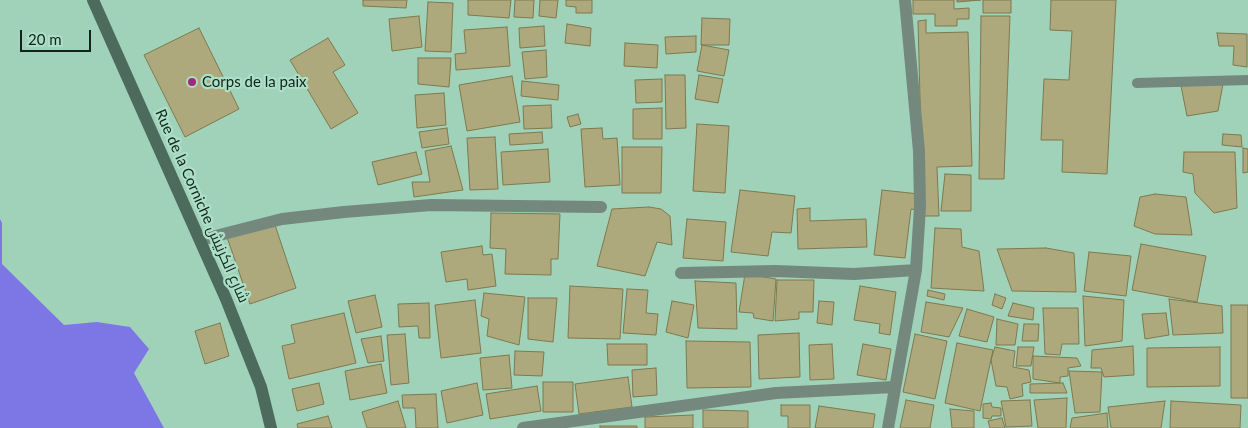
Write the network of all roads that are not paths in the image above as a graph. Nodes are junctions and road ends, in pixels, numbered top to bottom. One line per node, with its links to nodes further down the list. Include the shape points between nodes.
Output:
1 (93, 0): 6 (main road, Rue de la Corniche شارع الكرنيش)
2 (905, 0): 7 (street, via 919,151)
3 (1248, 80): 4 (lane)
4 (1137, 84)
5 (601, 207): 6 (street, via 431,205 344,212 282,219)
6 (200, 240): 10 (main road, Rue de la Corniche شارع الكرنيش, via 261,387)
7 (916, 270): 8 (street, via 854,274); 9 (street)
8 (681, 273)
9 (894, 387): 11 (street, via 776,393); 12 (street)
10 (271, 428)
11 (523, 428)
12 (888, 428)

